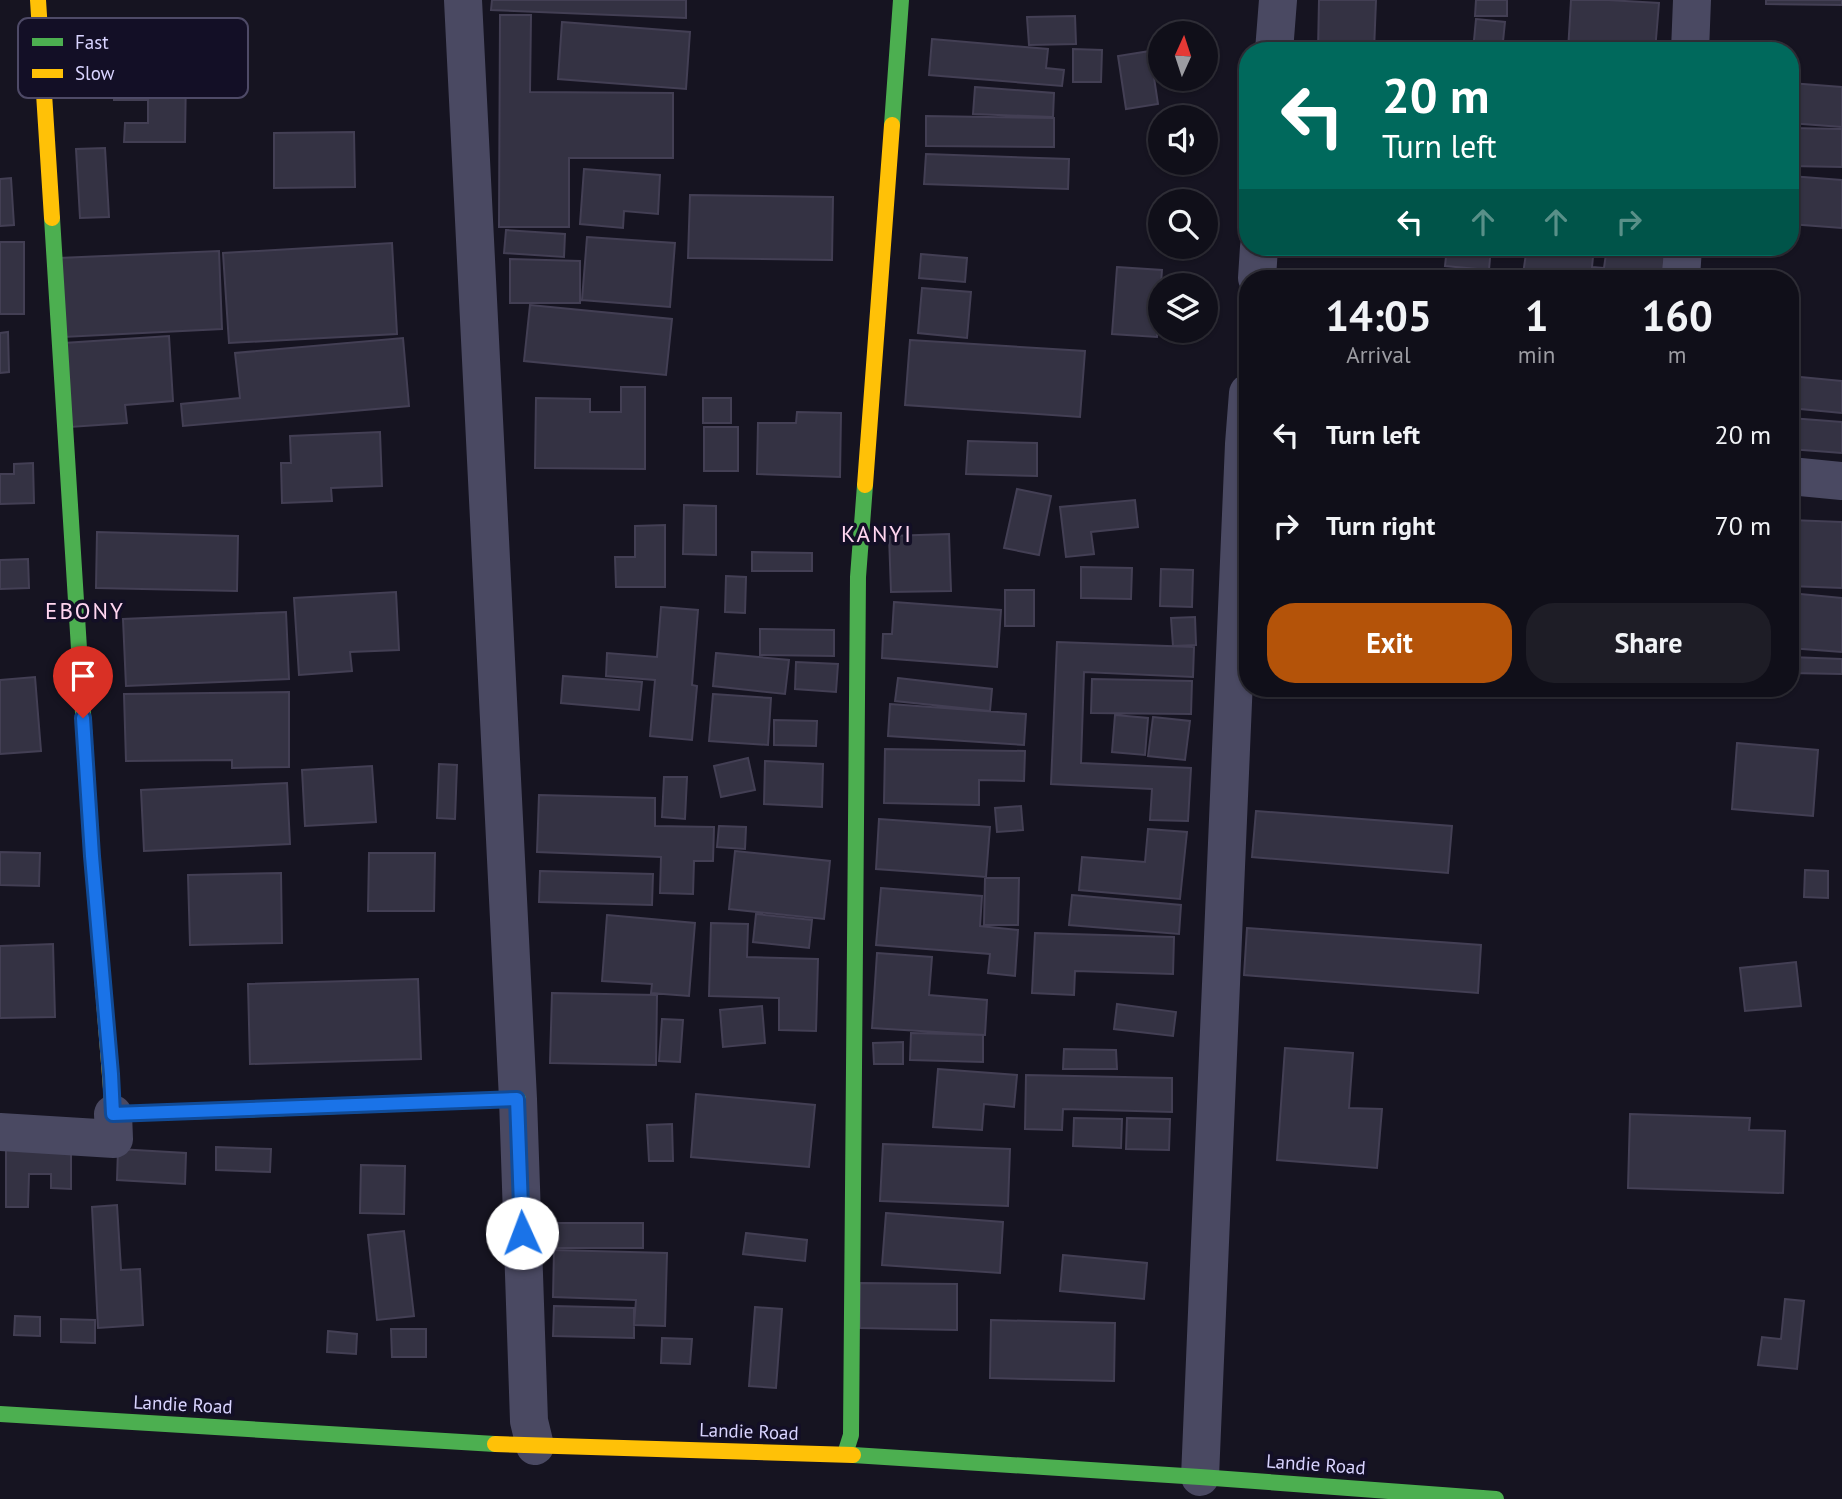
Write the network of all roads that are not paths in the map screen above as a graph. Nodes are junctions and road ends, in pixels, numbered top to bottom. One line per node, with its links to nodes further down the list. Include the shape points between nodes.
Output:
1 (38, 0): 6 (street)
2 (463, 0): 13 (street)
3 (901, 0): 18 (street, via 858,577 851,1435)
4 (1278, 0): 7 (street)
5 (1692, 0): 8 (street)
6 (39, 18)
7 (1275, 42)
8 (1690, 42)
9 (44, 98): 14 (street, via 92,856)
10 (1799, 477): 11 (street)
11 (1842, 481)
12 (1239, 601): 19 (street)
13 (517, 1099): 14 (street); 17 (street, via 529,1421)
14 (113, 1114): 15 (street, via 114,1139)
15 (0, 1132)
16 (0, 1415): 17 (street, Landie Road)
17 (535, 1446): 18 (street, Landie Road)
18 (845, 1454): 19 (street, Landie Road)
19 (1200, 1477): 20 (street, Landie Road)
20 (1496, 1499)

